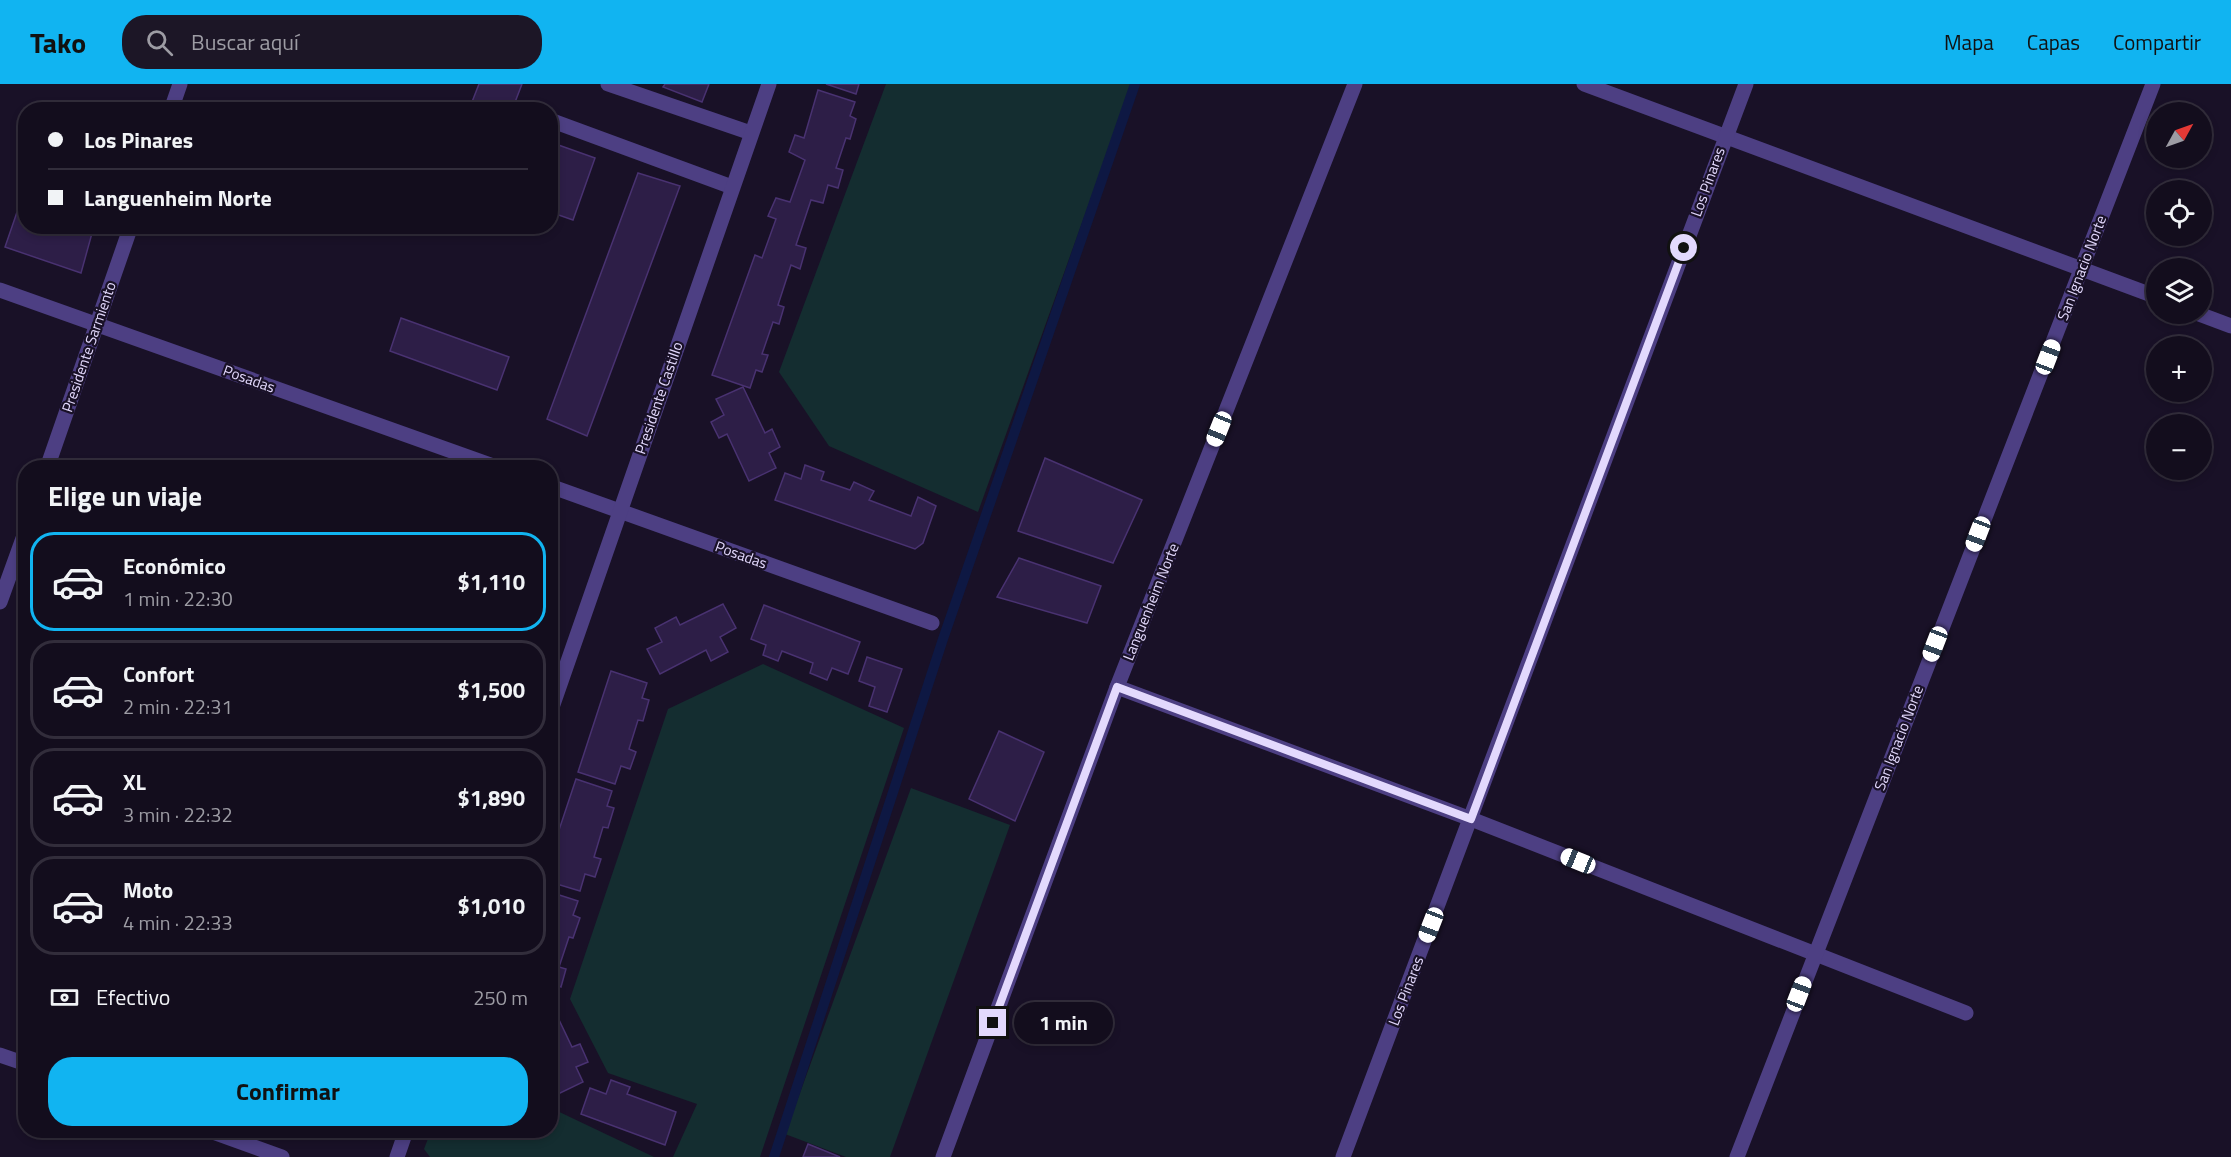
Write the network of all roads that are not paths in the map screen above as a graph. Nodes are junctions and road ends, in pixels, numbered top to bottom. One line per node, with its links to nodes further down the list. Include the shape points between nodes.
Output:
1 (180, 84): 8 (street)
2 (608, 84): 10 (street)
3 (769, 84): 10 (street, Presidente Castillo)
4 (1355, 84): 27 (street, Languenheim Norte)
5 (1584, 84): 11 (street)
6 (1746, 84): 11 (street, Los Pinares)
7 (2153, 84): 14 (street, San Ignacio Norte)
8 (174, 102)
9 (558, 123): 12 (street)
10 (751, 133): 12 (street, Presidente Castillo)
11 (1725, 138): 14 (street); 29 (street, Los Pinares)
12 (732, 187): 23 (street, Presidente Castillo)
13 (128, 234): 18 (street, Presidente Sarmiento)
14 (2082, 268): 16 (street); 30 (street, San Ignacio Norte)
15 (0, 290): 18 (street, Posadas)
16 (2146, 293)
17 (2212, 319): 19 (street)
18 (98, 325): 20 (street, Presidente Sarmiento); 21 (street, Posadas)
19 (2231, 326)
20 (50, 460)
21 (477, 460)
22 (558, 489): 23 (street, Posadas)
23 (620, 511): 26 (street, Posadas); 28 (street, Presidente Castillo)
24 (18, 552): 25 (street)
25 (0, 602)
26 (932, 623)
27 (1117, 687): 29 (street); 38 (street, Languenheim Norte)
28 (558, 690)
29 (1471, 819): 30 (street); 39 (street, Los Pinares)
30 (1815, 954): 31 (street); 40 (street, San Ignacio Norte)
31 (1966, 1014)
32 (0, 1055): 33 (street)
33 (18, 1061)
34 (229, 1138): 36 (street)
35 (404, 1138): 37 (street)
36 (282, 1157)
37 (397, 1157)
38 (943, 1157)
39 (1343, 1157)
40 (1737, 1157)

